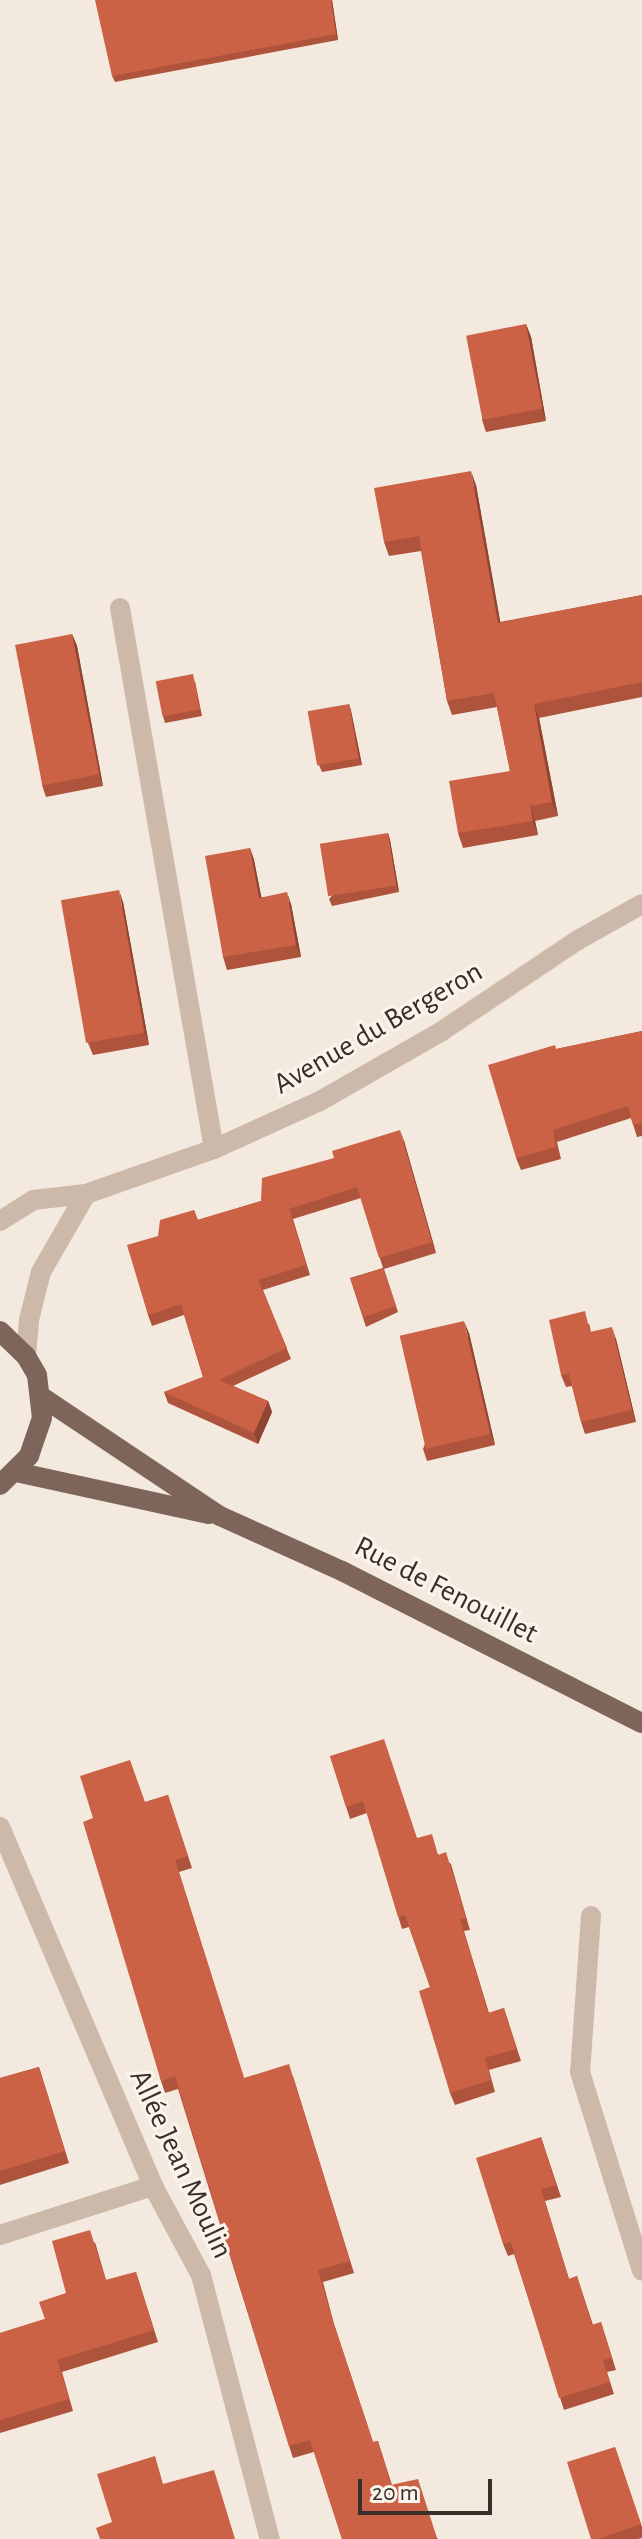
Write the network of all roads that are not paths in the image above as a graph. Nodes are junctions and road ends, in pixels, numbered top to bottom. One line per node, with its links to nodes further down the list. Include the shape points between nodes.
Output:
1 (120, 608): 3 (street)
2 (642, 904): 3 (street, Avenue du Bergeron, via 374,1072)
3 (214, 1149): 4 (street, Avenue du Bergeron)
4 (86, 1194): 5 (street, Avenue du Bergeron, via 33,1200); 7 (street, via 41,1272)
5 (0, 1221)
6 (0, 1331): 7 (main road, Rue de Fenouillet)
7 (26, 1356): 8 (main road, Rue de Fenouillet)
8 (42, 1397): 9 (main road, Rue de Fenouillet, via 38,1438); 10 (main road, Rue de Fenouillet)
9 (8, 1478): 10 (main road, Rue de Fenouillet)
10 (220, 1516): 11 (main road, Rue de Fenouillet, via 342,1571)
11 (642, 1723)
12 (0, 1827): 14 (street, Allée Jean Moulin)
13 (591, 1916): 16 (street, via 580,2072)
14 (153, 2186): 15 (street); 17 (street, Allée Jean Moulin, via 201,2275)
15 (0, 2235)
16 (642, 2271)
17 (270, 2539)

